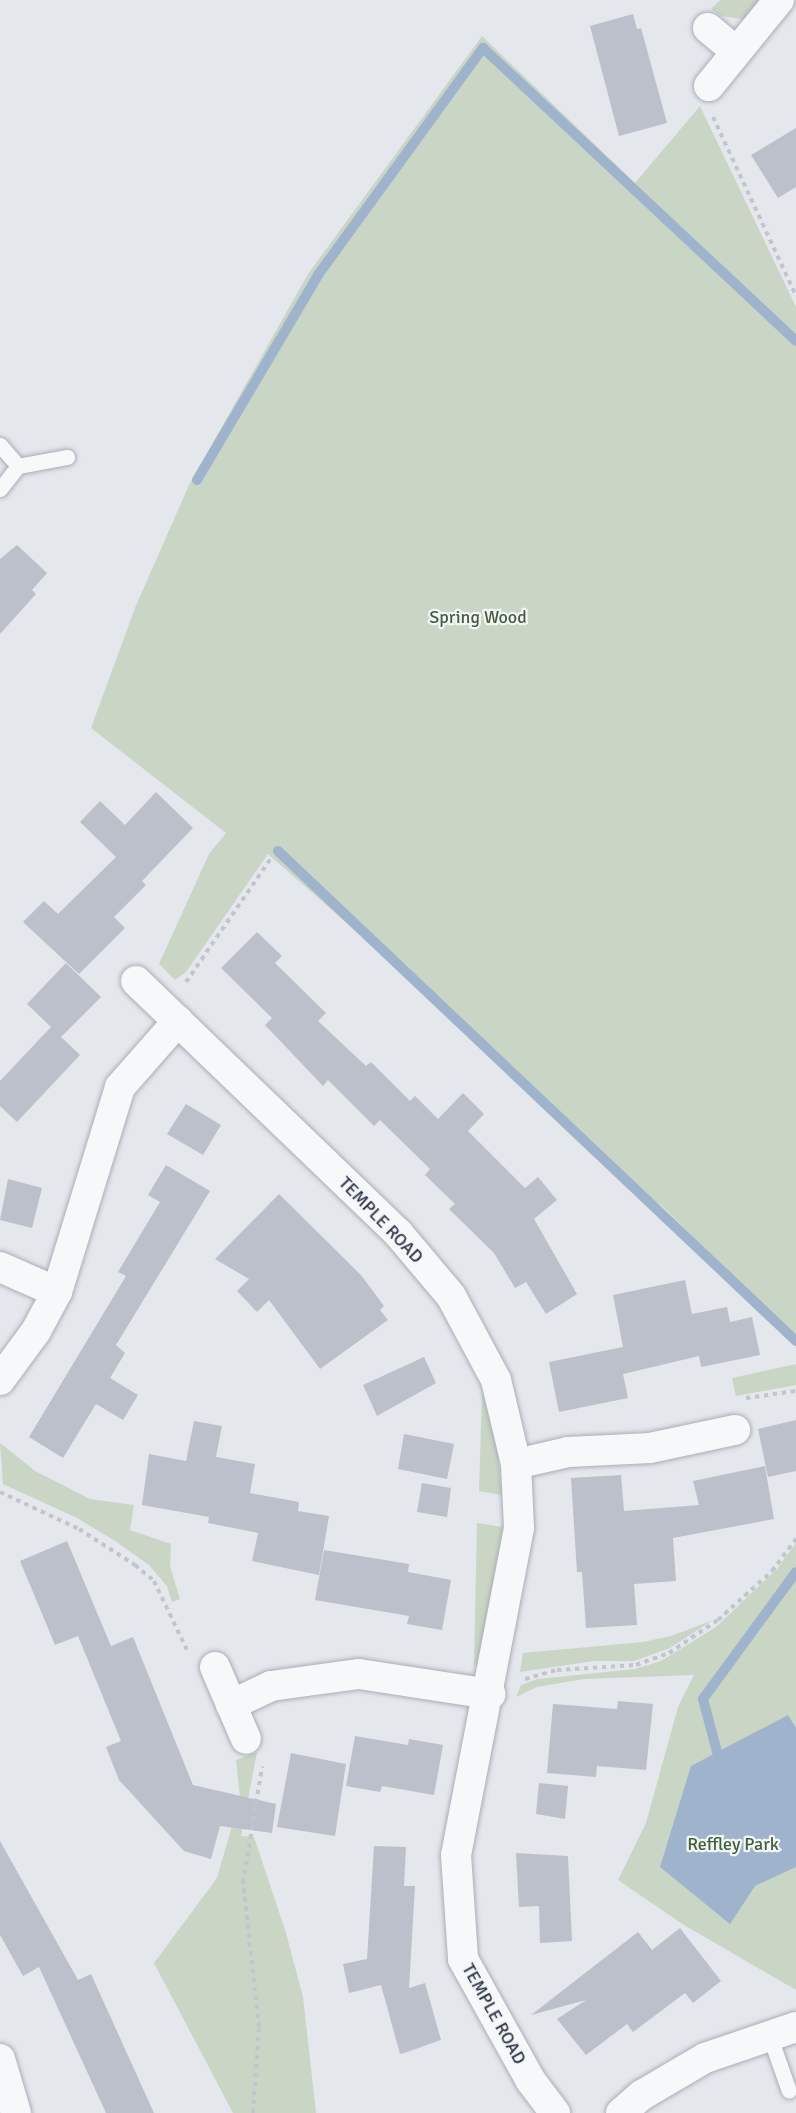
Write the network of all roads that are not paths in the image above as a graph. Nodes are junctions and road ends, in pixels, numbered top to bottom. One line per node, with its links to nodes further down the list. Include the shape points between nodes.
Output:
1 (779, 0): 3 (street)
2 (708, 28): 3 (street)
3 (735, 51): 4 (street)
4 (709, 86)
5 (0, 445): 7 (lane)
6 (67, 457): 7 (lane)
7 (18, 466): 8 (lane)
8 (0, 489)
9 (136, 981): 10 (street, TEMPLE ROAD)
10 (171, 1014): 12 (street, via 120,1087); 15 (street, TEMPLE ROAD, via 398,1233 451,1296 496,1380)
11 (0, 1267): 12 (street)
12 (57, 1292): 13 (street, via 36,1331)
13 (0, 1380)
14 (735, 1430): 15 (street, via 650,1448 568,1452)
15 (516, 1464): 17 (street, TEMPLE ROAD, via 519,1528)
16 (215, 1667): 18 (street)
17 (490, 1694): 18 (street, via 359,1674 271,1686); 24 (street, TEMPLE ROAD, via 456,1855 463,1959 525,2070)
18 (231, 1705): 19 (street)
19 (246, 1739)
20 (782, 2031): 22 (lane); 25 (street, via 705,2058 642,2095)
21 (0, 2059): 23 (street)
22 (789, 2091)
23 (16, 2113)
24 (555, 2113)
25 (621, 2113)

